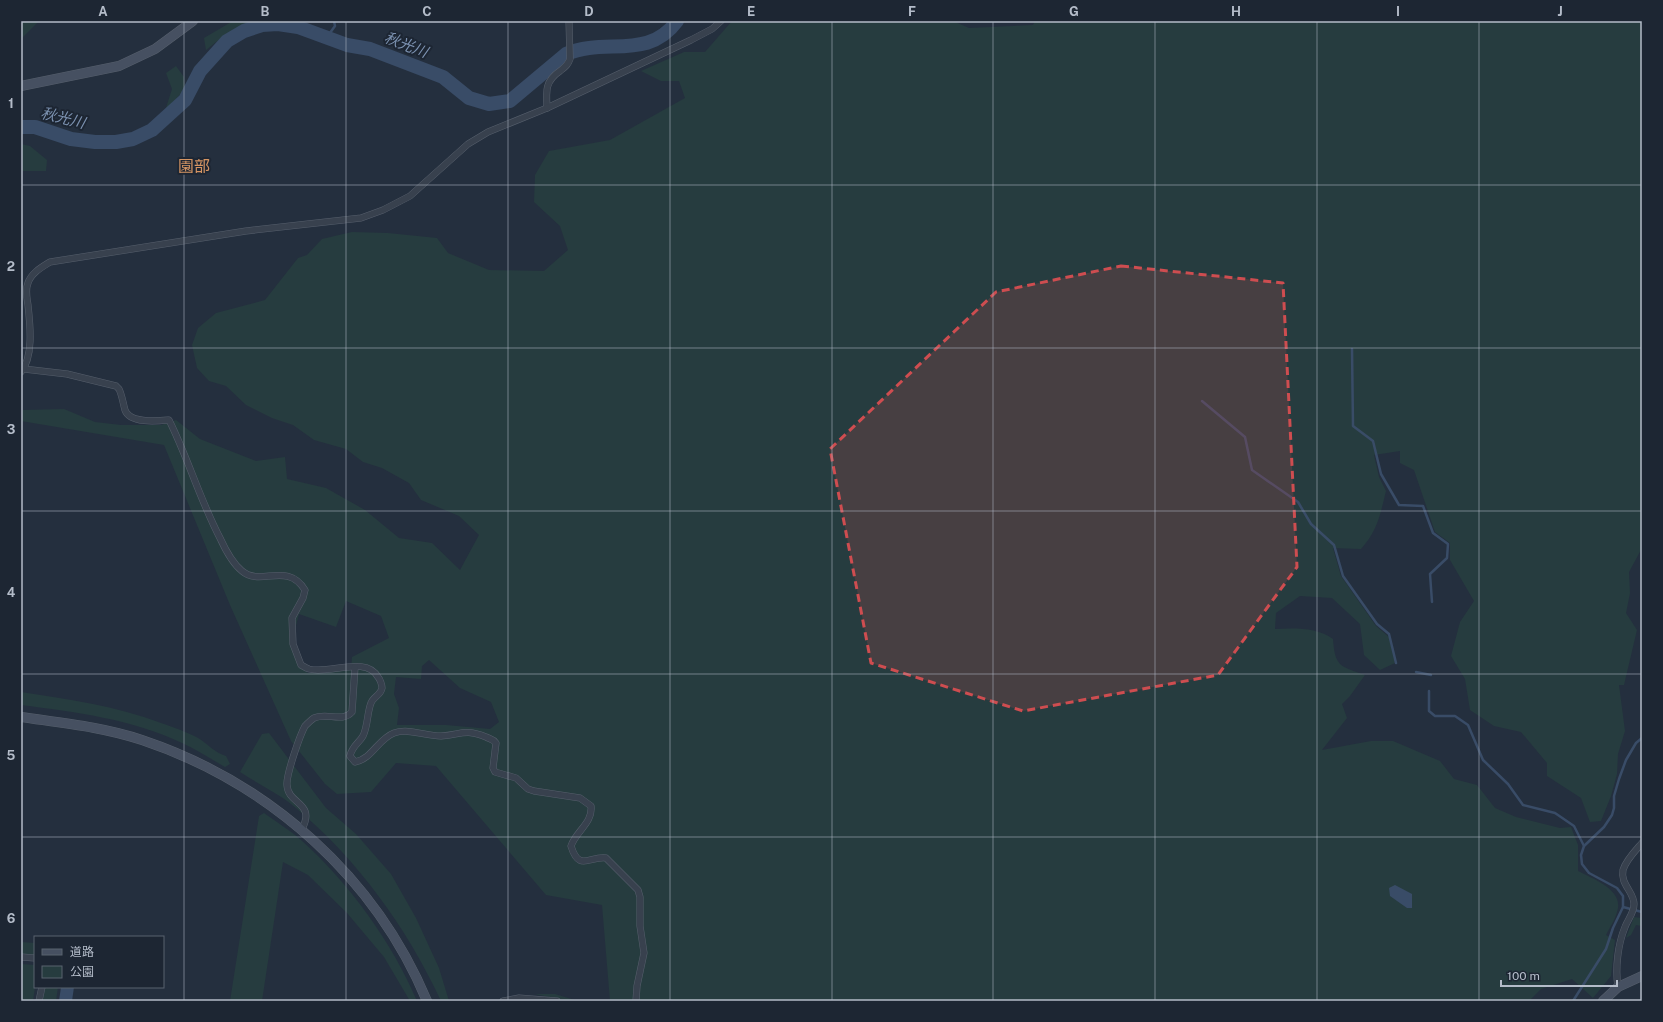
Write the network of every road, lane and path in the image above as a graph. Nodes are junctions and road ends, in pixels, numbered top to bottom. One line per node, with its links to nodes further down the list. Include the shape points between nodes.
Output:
1 (193, 21): 4 (street, via 155,50 119,66)
2 (569, 21): 5 (street, via 570,59 568,65 548,82)
3 (721, 21): 5 (street, via 691,40)
4 (21, 86)
5 (547, 108): 7 (street, via 488,132 468,144 410,196 361,218 246,231 50,262 37,271)
6 (21, 282): 7 (street)
7 (28, 283): 8 (street, via 26,290 30,347)
8 (22, 370): 9 (street, via 67,374 116,386 120,388 125,410 131,417 152,422 169,420 212,523 241,571 248,576 288,577 300,582 305,590 292,618 293,644 301,665 309,669)
9 (355, 667): 11 (street, via 352,712 341,718 326,715 314,718 306,726 298,744 287,787 307,814); 22 (street, via 362,665 370,668 378,676 382,688 368,708 363,736 350,752 355,762 361,761 394,733 405,731 440,736 477,733 496,743 493,768 495,772 516,778 534,791 580,798 591,806 591,818 571,846 577,859 582,862 606,858 638,890 644,953)
10 (21, 717): 11 (street, via 110,731 172,751 230,779)
11 (302, 829): 19 (street, via 338,864 370,902 398,943)
12 (1642, 843): 16 (street, via 1627,861 1623,871 1625,885 1634,898 1634,906 1621,938 1616,976)
13 (21, 957): 14 (street)
14 (34, 958)
15 (1642, 976): 16 (street)
16 (1618, 987): 23 (street)
17 (42, 988): 18 (street)
18 (39, 1001)
19 (427, 1001)
20 (503, 1001): 21 (street, via 519,998)
21 (557, 1001)
22 (636, 1001)
23 (1603, 1001)

